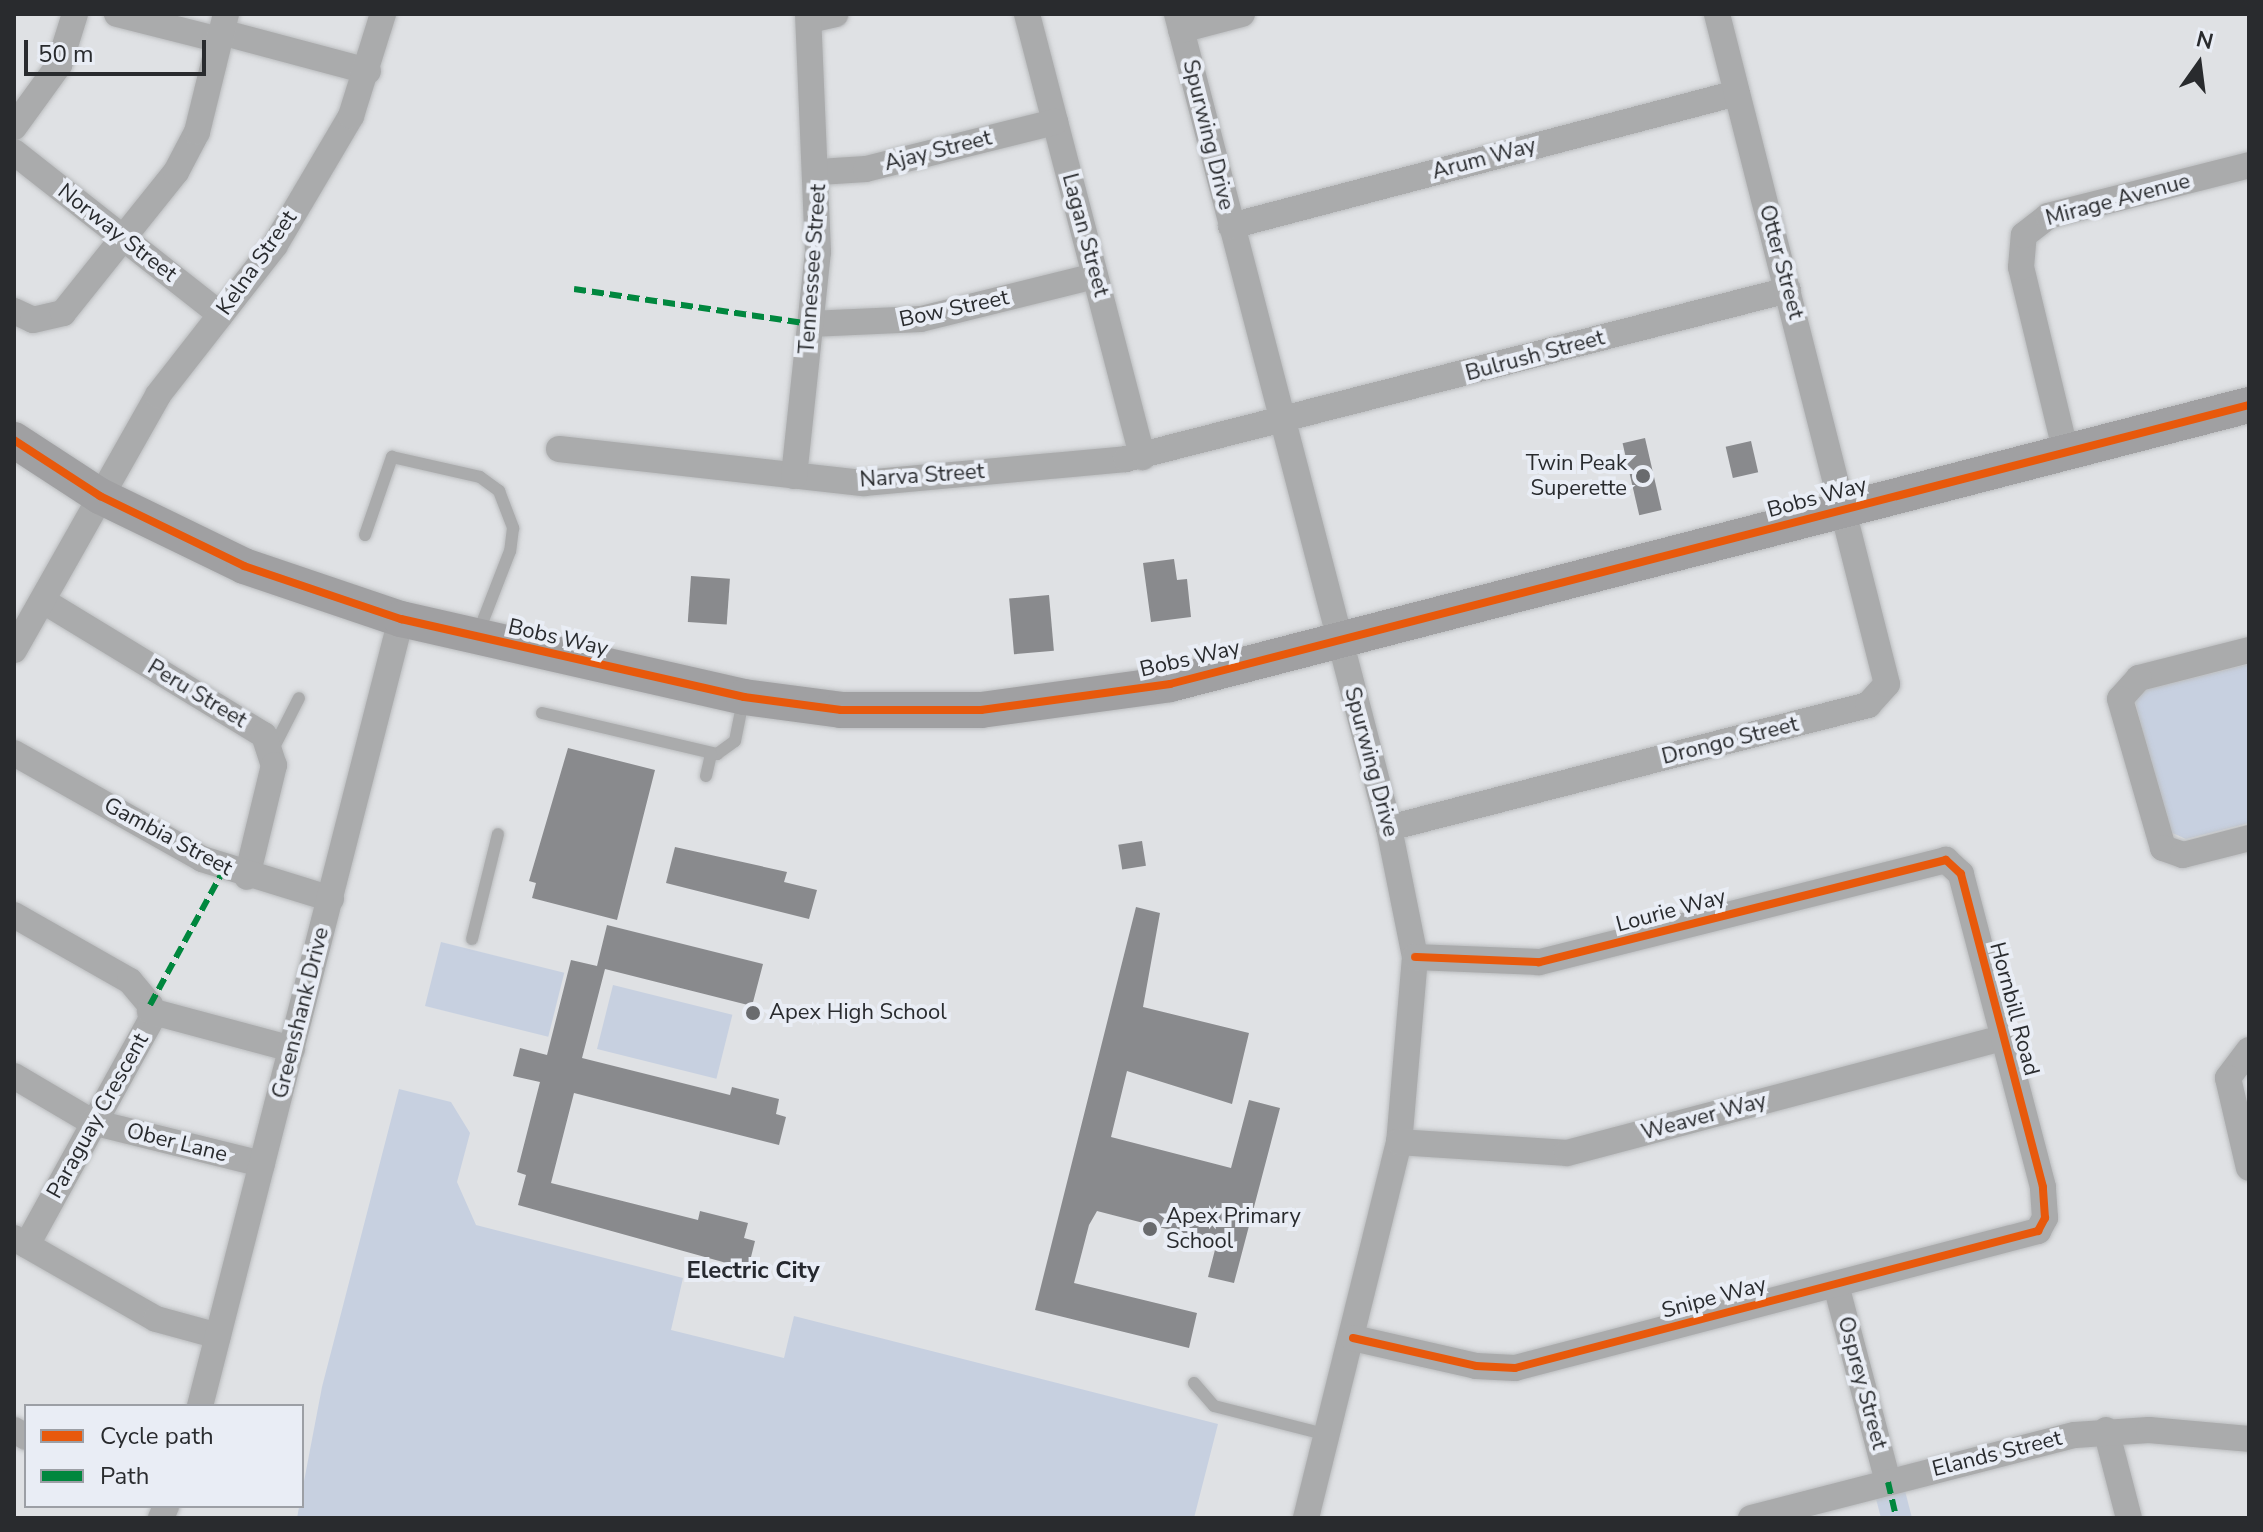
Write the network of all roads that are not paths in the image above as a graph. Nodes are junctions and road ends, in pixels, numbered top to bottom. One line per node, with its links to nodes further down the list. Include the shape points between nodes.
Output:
1 (75, 14): 13 (street, via 59,65)
2 (117, 14): 9 (street)
3 (383, 14): 10 (street, Kelna Street)
4 (1027, 14): 12 (street, Lagan Street)
5 (1242, 14): 8 (street)
6 (1717, 14): 11 (street, Otter Street)
7 (818, 16): 16 (street, Tennessee Street)
8 (1179, 22): 17 (street, Spurwing Drive)
9 (222, 28): 10 (street); 18 (street, via 191,146)
10 (368, 71): 22 (street, Kelna Street, via 351,116 275,245)
11 (1737, 93): 17 (street, Arum Way); 20 (street, Otter Street)
12 (1055, 122): 16 (street, Ajay Street, via 866,169); 19 (street, Lagan Street)
13 (14, 127)
14 (14, 152): 18 (street, Norway Street)
15 (2249, 165): 28 (street, Mirage Avenue, via 2048,216 2024,235 2021,267)
16 (819, 172): 23 (street, Tennessee Street)
17 (1231, 226): 25 (street, Spurwing Drive)
18 (124, 238): 21 (street, via 63,313 33,320); 22 (street, Norway Street)
19 (1095, 276): 23 (street, Bow Street, via 921,319); 29 (street, Lagan Street)
20 (1788, 290): 25 (street, Bulrush Street); 32 (street, Otter Street)
21 (14, 311)
22 (221, 315): 31 (street, Kelna Street, via 158,395)
23 (810, 324): 30 (street, Tennessee Street)
24 (2249, 405): 28 (street, Bobs Way)
25 (1281, 422): 29 (street, Narva Street); 37 (street, Spurwing Drive)
26 (14, 440): 31 (street, Bobs Way)
27 (559, 449): 30 (street, Narva Street)
28 (2066, 453): 32 (street, Bobs Way)
29 (1142, 457): 30 (street, Narva Street, via 864,483)
30 (794, 476)
31 (100, 496): 34 (street, Kelna Street); 35 (street, Bobs Way, via 244,566)
32 (1845, 510): 37 (street, Bobs Way); 47 (street, Drongo Street, via 1887,667 1877,700)
33 (365, 535): 36 (lane, via 392,457 480,477 499,491 513,528 510,551)
34 (45, 602): 38 (street, Kelna Street); 43 (street, Peru Street, via 264,735)
35 (401, 619): 36 (street, Bobs Way); 52 (street, Greenshank Drive)
36 (477, 638): 40 (street, Bobs Way)
37 (1337, 640): 40 (street, Bobs Way, via 1170,684 1034,707 841,710); 47 (street, Spurwing Drive)
38 (14, 650)
39 (2249, 650): 49 (street, via 2139,678 2120,699 2163,848 2183,855)
40 (744, 697): 45 (lane, via 732,746)
41 (299, 698): 43 (lane)
42 (542, 713): 45 (lane)
43 (273, 749): 51 (street)
44 (14, 753): 51 (street, Gambia Street)
45 (711, 754): 46 (lane)
46 (706, 776)
47 (1389, 828): 55 (street, Spurwing Drive)
48 (498, 834): 54 (lane)
49 (2249, 838)
50 (1931, 859): 55 (street, Lourie Way, via 1576,955 1512,963); 57 (street, Hornbill Road, via 1955,864 1961,874)
51 (247, 877): 52 (street, Gambia Street)
52 (331, 899): 58 (street, Greenshank Drive)
53 (14, 915): 56 (street, Paraguay Crescent, via 130,981)
54 (472, 939)
55 (1415, 957): 62 (street, Spurwing Drive)
56 (150, 1011): 58 (street); 61 (street, Paraguay Crescent, via 145,1035)
57 (2003, 1038): 62 (street, Weaver Way, via 1567,1153); 65 (street, Hornbill Road)
58 (292, 1049): 63 (street, Greenshank Drive)
59 (2249, 1050): 64 (street, via 2228,1078)
60 (14, 1076): 61 (street, Ober Lane)
61 (92, 1122): 63 (street, Ober Lane); 66 (street, Paraguay Crescent)
62 (1399, 1142): 69 (street, Spurwing Drive)
63 (262, 1164): 68 (street, Greenshank Drive)
64 (2249, 1168)
65 (2043, 1187): 67 (street, Snipe Way, via 2038,1231)
66 (20, 1241): 68 (street, via 156,1319)
67 (1836, 1285): 69 (street, Snipe Way, via 1515,1368 1476,1366); 75 (street, Osprey Street)
68 (218, 1336): 71 (street, Greenshank Drive)
69 (1353, 1338): 73 (street, Spurwing Drive)
70 (1194, 1383): 73 (lane, via 1214,1406)
71 (201, 1404)
72 (2106, 1430): 74 (street, Elands Street); 75 (street, Elands Street); 78 (street)
73 (1328, 1435): 76 (street, Spurwing Drive)
74 (2249, 1439)
75 (1888, 1482): 77 (street, Elands Street)
76 (1306, 1518)
77 (1751, 1518)
78 (2129, 1518)

